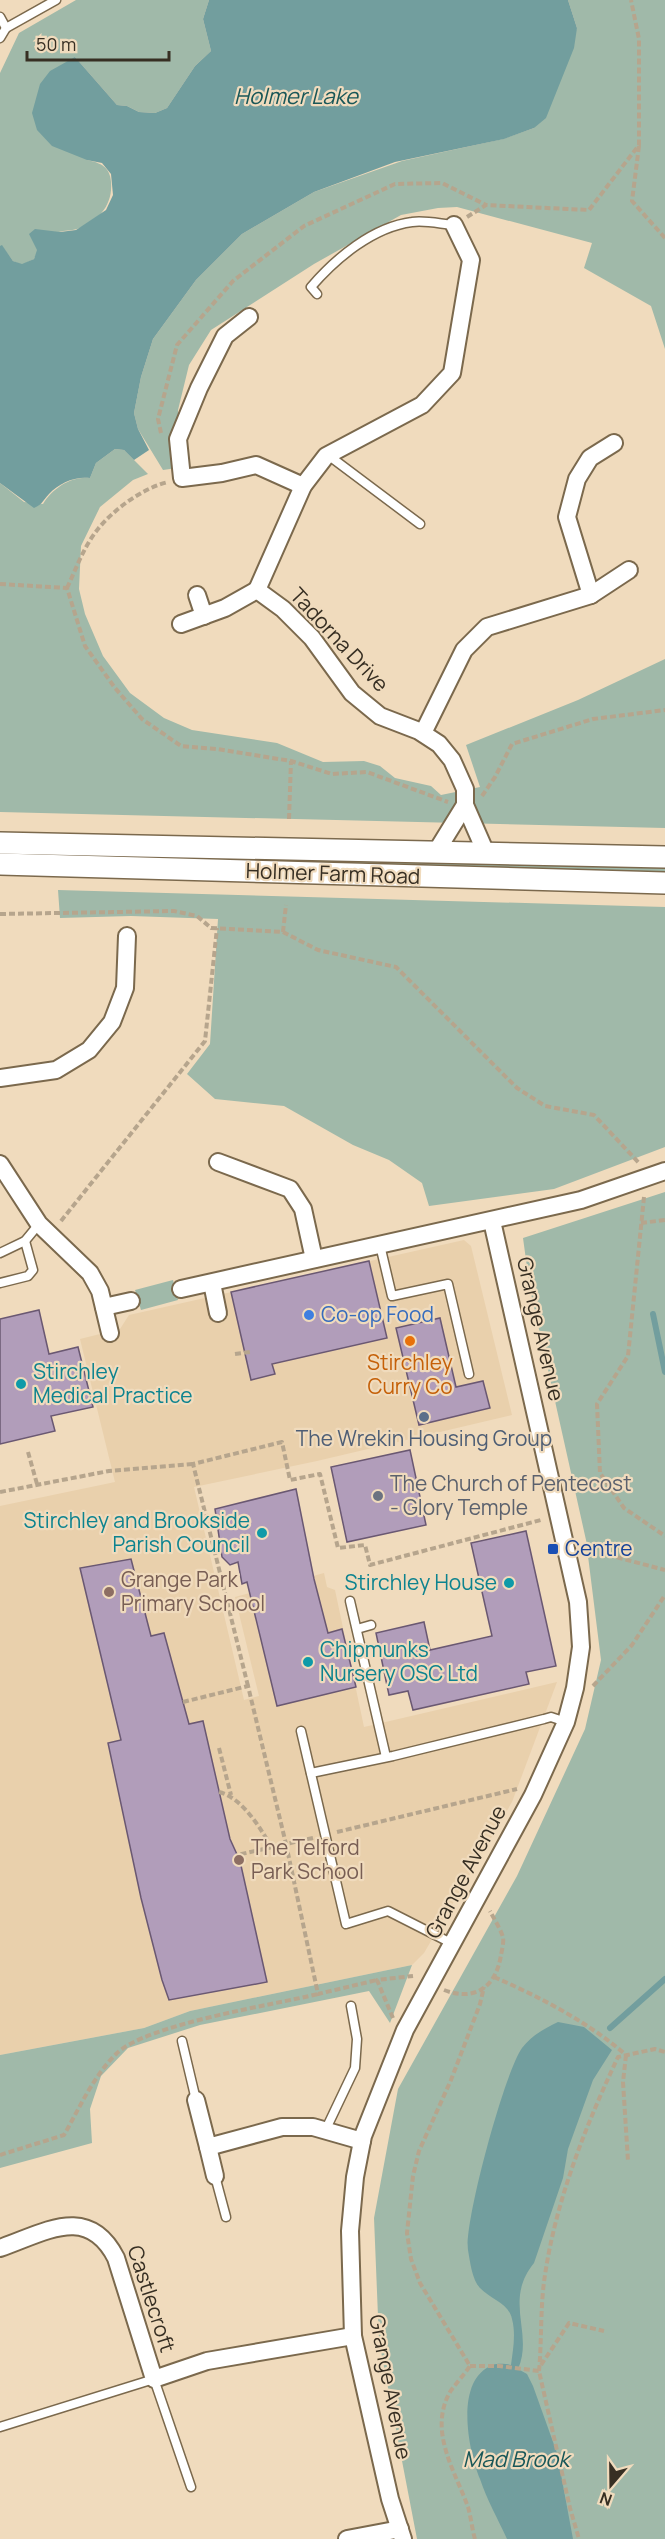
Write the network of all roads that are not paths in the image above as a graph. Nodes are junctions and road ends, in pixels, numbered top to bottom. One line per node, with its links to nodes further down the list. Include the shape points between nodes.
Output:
1 (56, 0): 3 (lane)
2 (0, 17): 3 (lane)
3 (6, 28): 4 (lane)
4 (0, 38)
5 (454, 225): 6 (lane, via 413,221 379,232 326,270 311,287); 9 (street, Tadorna Drive, via 471,260 452,373 422,405)
6 (317, 294)
7 (249, 317): 10 (street, via 225,336 199,388 178,439 182,478 256,465)
8 (614, 443): 14 (street, via 590,458 577,479 567,517)
9 (328, 455): 10 (street, Tadorna Drive); 11 (lane)
10 (303, 486): 13 (street, Tadorna Drive)
11 (420, 524)
12 (629, 570): 14 (street)
13 (257, 590): 16 (street, Tadorna Drive); 18 (street, Tadorna Drive, via 312,638 352,693 380,716)
14 (591, 595): 18 (street, via 487,627 464,650)
15 (197, 596): 16 (street)
16 (204, 616): 17 (street, Tadorna Drive)
17 (182, 624)
18 (423, 733): 19 (street, Tadorna Drive, via 452,760 465,789)
19 (458, 804): 21 (street); 22 (street, Tadorna Drive)
20 (0, 843): 21 (street, Holmer Farm Road)
21 (436, 852): 22 (street, Holmer Farm Road)
22 (486, 853): 23 (street, Holmer Farm Road)
23 (665, 857)
24 (0, 864): 25 (street, Holmer Farm Road)
25 (665, 884)
26 (127, 936): 27 (street, via 124,988 112,1022 89,1050 56,1070)
27 (0, 1078)
28 (218, 1162): 36 (street, via 290,1189 303,1209)
29 (0, 1164): 32 (street)
30 (653, 1180): 31 (street)
31 (492, 1221): 34 (street); 48 (street, Grange Avenue, via 578,1602 581,1647)
32 (39, 1224): 33 (lane); 41 (street, via 90,1273)
33 (25, 1241): 35 (lane); 38 (lane, via 33,1270 28,1276)
34 (380, 1245): 36 (street); 44 (lane, via 392,1296 448,1284)
35 (0, 1252)
36 (314, 1259): 37 (street)
37 (212, 1282): 39 (street); 42 (street)
38 (0, 1283)
39 (182, 1289)
40 (131, 1301): 41 (street)
41 (104, 1307): 43 (street)
42 (218, 1313)
43 (110, 1333)
44 (469, 1374)
45 (350, 1601): 47 (lane)
46 (371, 1625): 47 (lane)
47 (357, 1629): 50 (lane)
48 (566, 1722): 50 (lane, via 544,1719); 52 (street, Grange Avenue, via 533,1795)
49 (301, 1731): 51 (lane)
50 (386, 1757): 51 (lane)
51 (311, 1773): 52 (lane, via 346,1924 388,1911)
52 (453, 1945): 57 (street, Grange Avenue, via 405,2030)
53 (351, 2006): 56 (lane, via 357,2039 355,2068)
54 (182, 2041): 55 (lane)
55 (196, 2100): 58 (street)
56 (325, 2131): 57 (street); 58 (street, via 282,2127)
57 (362, 2141): 62 (street, Grange Avenue, via 350,2231)
58 (208, 2147): 59 (street)
59 (215, 2176): 60 (lane)
60 (226, 2217)
61 (0, 2248): 63 (street, Castlecroft, via 64,2226 87,2226 108,2242)
62 (353, 2336): 63 (street, Castlecroft, via 207,2361); 66 (street, Grange Avenue)
63 (154, 2379): 64 (lane, Castlecroft); 65 (lane)
64 (0, 2427)
65 (191, 2487)
66 (401, 2534): 67 (street)
67 (347, 2539)

